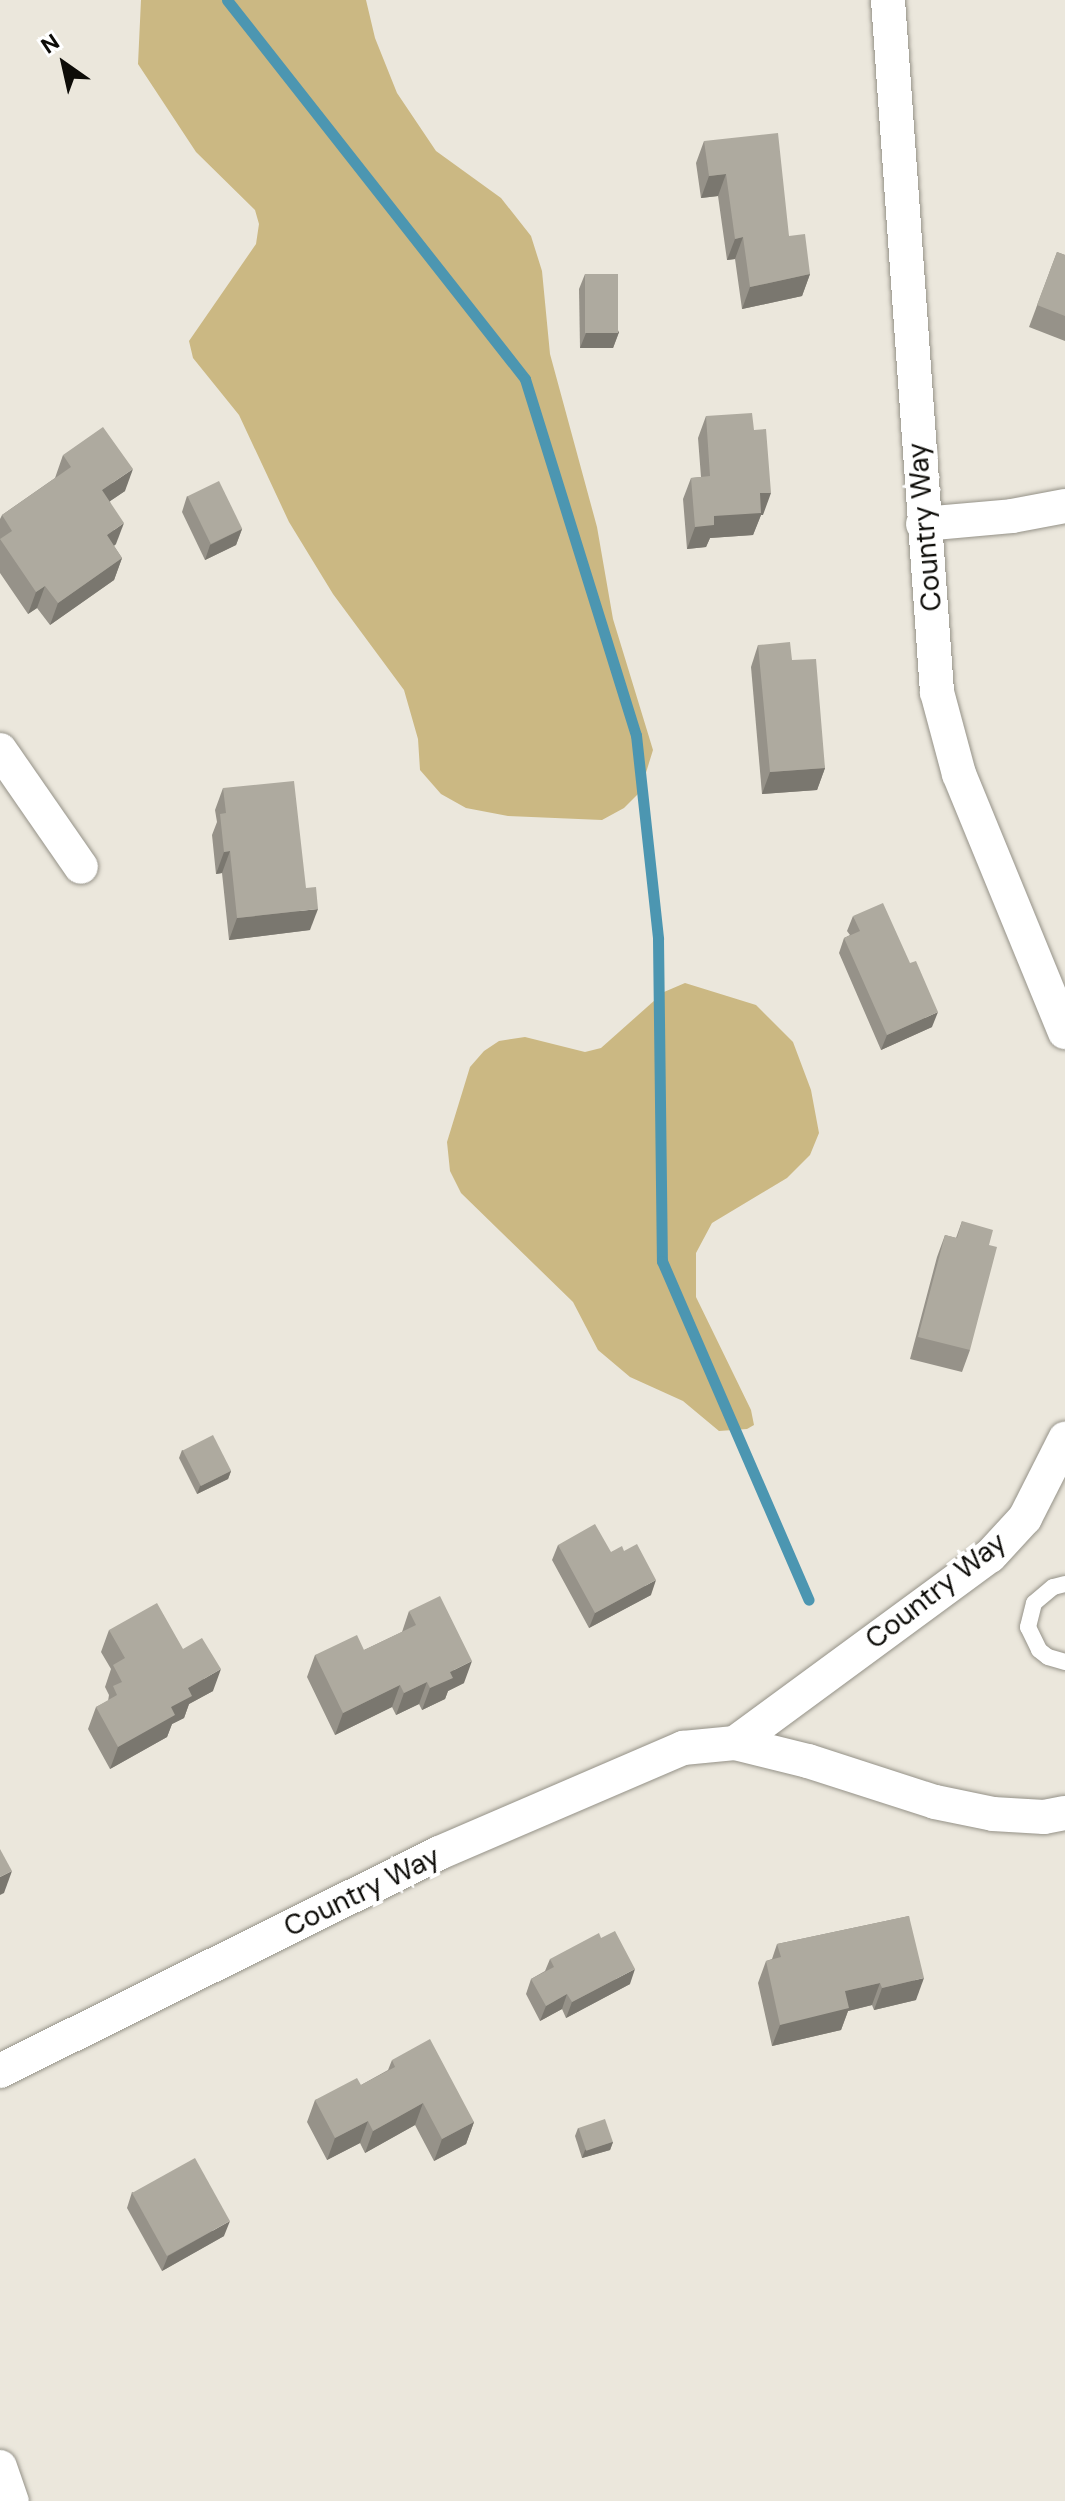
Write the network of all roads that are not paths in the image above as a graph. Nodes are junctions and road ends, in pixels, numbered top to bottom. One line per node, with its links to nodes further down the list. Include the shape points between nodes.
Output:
1 (888, 0): 3 (street, Country Way)
2 (1065, 506): 3 (street)
3 (923, 524): 6 (street, Country Way, via 937,692 959,774)
4 (0, 750): 5 (street)
5 (81, 867)
6 (1065, 1032)
7 (1065, 1439): 8 (street, Country Way)
8 (1057, 1476): 11 (street, Country Way, via 990,1556)
9 (1065, 1584): 10 (lane, via 1034,1603 1028,1627 1039,1650)
10 (1065, 1662)
11 (735, 1743): 12 (street, Country Way, via 935,1802 993,1814); 13 (street, Country Way, via 683,1748 439,1853)
12 (1065, 1813)
13 (0, 2071)
14 (0, 2467): 15 (street)
15 (12, 2501)

